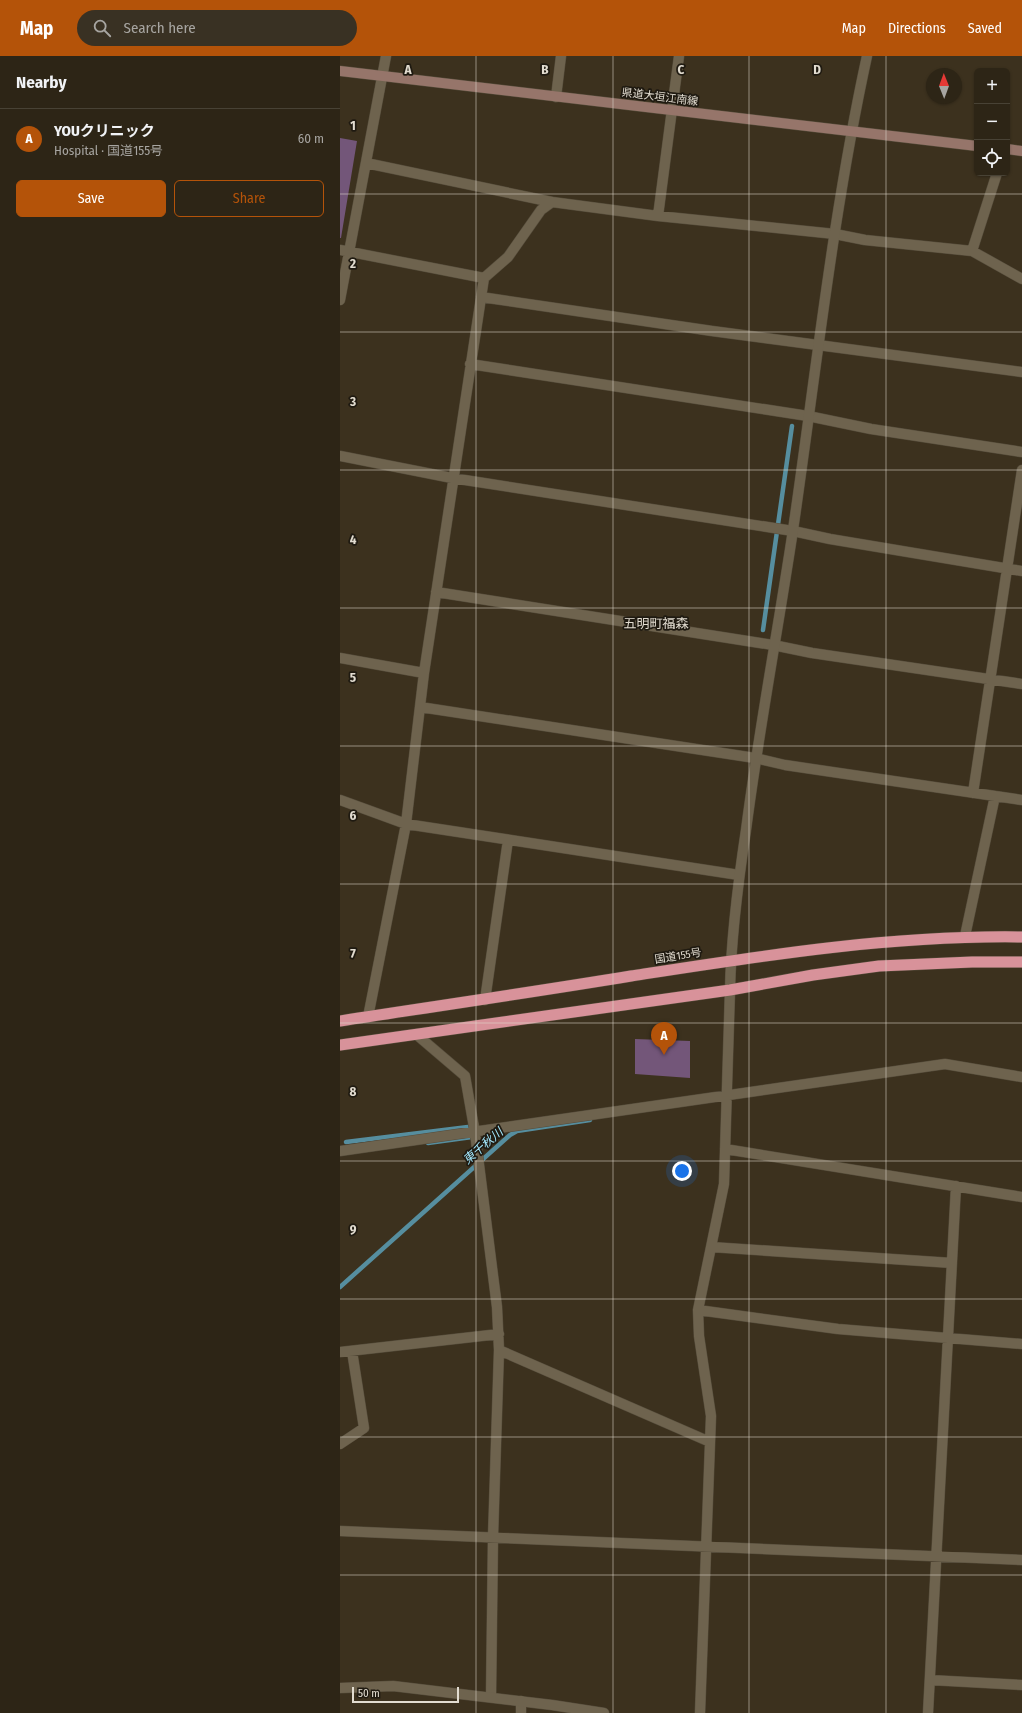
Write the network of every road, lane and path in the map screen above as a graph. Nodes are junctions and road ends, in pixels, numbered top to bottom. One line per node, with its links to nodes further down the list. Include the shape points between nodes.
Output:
1 (386, 56): 6 (street)
2 (562, 56): 7 (street)
3 (679, 56): 8 (street)
4 (867, 56): 9 (street)
5 (340, 71): 6 (main road, 県道大垣江南線)
6 (381, 76): 7 (main road, 県道大垣江南線); 13 (street)
7 (556, 97): 8 (main road, 県道大垣江南線)
8 (673, 111): 9 (main road, 県道大垣江南線); 16 (street)
9 (850, 131): 10 (main road, 県道大垣江南線); 17 (street)
10 (974, 146)
11 (1010, 149): 12 (main road)
12 (1022, 151)
13 (366, 162): 15 (street); 18 (street)
14 (996, 176): 19 (street)
15 (552, 202): 16 (street); 20 (street, via 541,210 508,257)
16 (658, 216): 17 (street)
17 (835, 234): 19 (street, via 865,240); 24 (street)
18 (344, 251): 20 (street); 23 (street)
19 (972, 251): 21 (street)
20 (484, 278): 22 (street)
21 (1022, 279)
22 (481, 297): 24 (street); 25 (street)
23 (340, 300)
24 (820, 346): 26 (street); 27 (street)
25 (470, 364): 27 (street); 31 (street)
26 (1022, 372)
27 (808, 416): 28 (street, via 871,429); 32 (street)
28 (1022, 452)
29 (340, 456): 31 (street)
30 (1022, 470): 33 (street)
31 (452, 478): 32 (street); 35 (street)
32 (793, 530): 33 (street, via 830,539); 36 (street)
33 (1008, 568): 34 (street); 39 (street)
34 (1022, 570)
35 (436, 592): 36 (street); 38 (street)
36 (774, 645): 39 (street, via 812,653); 42 (street)
37 (340, 658): 38 (street)
38 (424, 673): 41 (street)
39 (991, 679): 40 (street); 43 (street)
40 (1022, 684)
41 (420, 707): 42 (street); 47 (street)
42 (756, 758): 43 (street, via 784,765); 49 (street)
43 (973, 793): 44 (street)
44 (995, 796): 46 (street); 50 (street)
45 (340, 800): 47 (street)
46 (1022, 800)
47 (406, 824): 48 (street); 56 (street)
48 (508, 840): 49 (street); 55 (street)
49 (740, 875): 52 (street)
50 (965, 936): 51 (highway, 国道155号); 52 (highway, 国道155号, via 877,942)
51 (1022, 937)
52 (730, 960): 54 (street); 55 (highway, 国道155号)
53 (1022, 962): 54 (highway, via 879,966)
54 (730, 990): 58 (highway); 61 (street)
55 (485, 1000): 56 (highway, 国道155号)
56 (368, 1017): 57 (highway, 国道155号)
57 (340, 1021)
58 (417, 1035): 59 (highway); 62 (street, via 465,1076)
59 (340, 1045)
60 (1022, 1077): 61 (street, via 945,1064)
61 (726, 1096): 62 (street); 63 (street)
62 (475, 1133): 64 (street); 70 (street)
63 (725, 1149): 65 (street); 67 (street, via 724,1184)
64 (340, 1151)
65 (956, 1186): 66 (street); 68 (street)
66 (1022, 1197)
67 (711, 1247): 68 (street); 69 (street)
68 (952, 1263): 71 (street)
69 (698, 1310): 71 (street, via 838,1329); 76 (street, via 699,1336 711,1416)
70 (499, 1334): 73 (street); 74 (street)
71 (948, 1338): 72 (street); 81 (street)
72 (1022, 1344)
73 (499, 1350): 76 (street); 79 (street)
74 (352, 1351): 75 (street); 77 (street, via 364,1428)
75 (340, 1352)
76 (710, 1442): 80 (street)
77 (340, 1444)
78 (340, 1531): 79 (street)
79 (493, 1537): 80 (street); 86 (street)
80 (706, 1548): 81 (street); 90 (street)
81 (937, 1557): 82 (street); 83 (street)
82 (1022, 1560)
83 (930, 1680): 84 (street); 91 (street)
84 (1022, 1685)
85 (340, 1688): 86 (street, via 393,1686)
86 (491, 1697): 87 (street)
87 (521, 1701): 88 (street); 89 (street)
88 (521, 1713)
89 (603, 1713)
90 (700, 1713)
91 (928, 1713)

